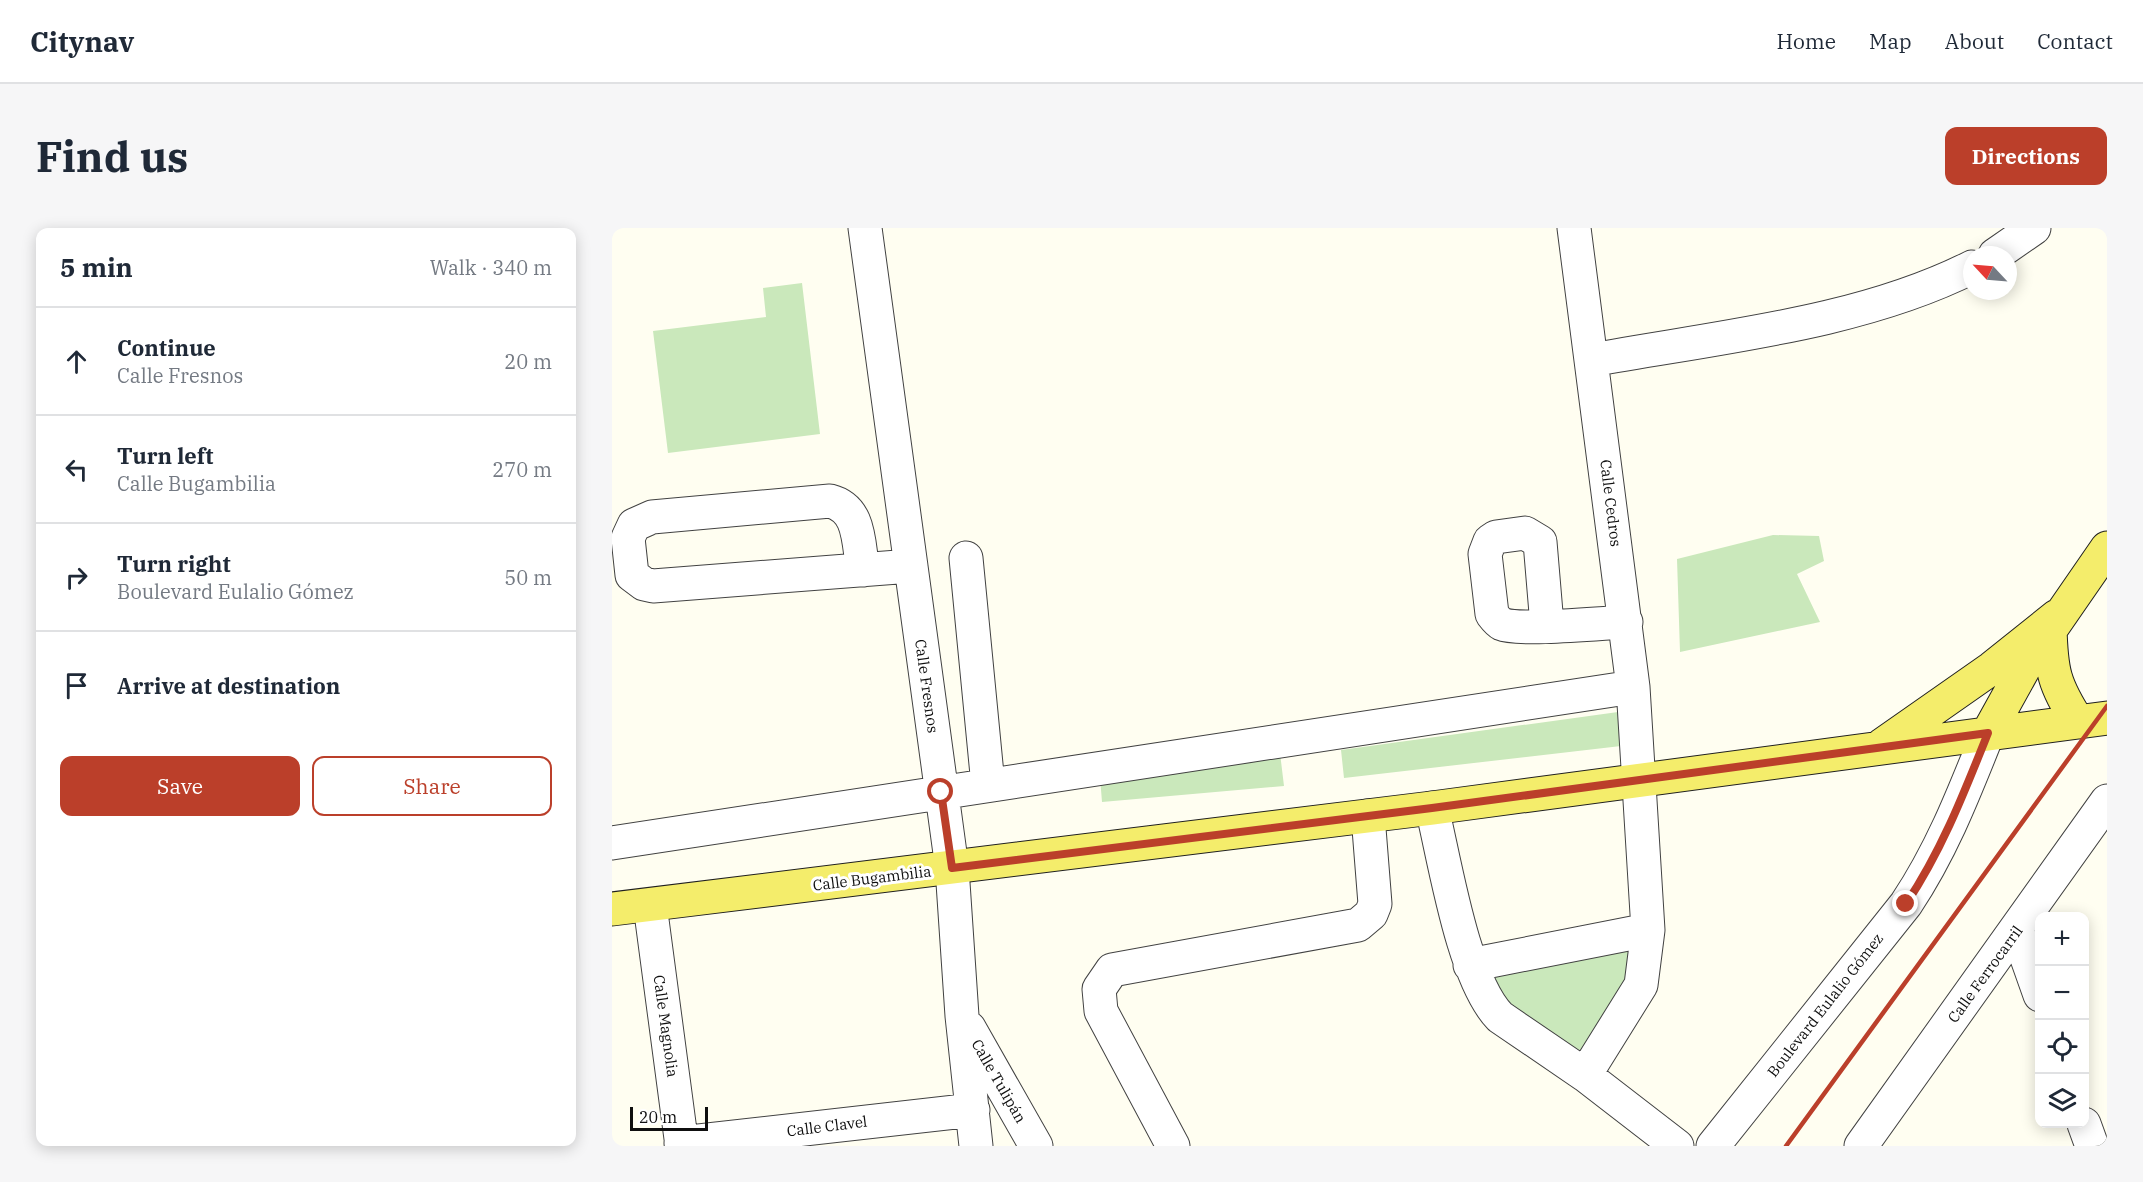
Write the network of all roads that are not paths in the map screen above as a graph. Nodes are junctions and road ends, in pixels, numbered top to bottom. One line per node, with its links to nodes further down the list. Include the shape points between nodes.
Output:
1 (865, 228): 9 (street, Calle Fresnos)
2 (1574, 228): 6 (street, Calle Cedros)
3 (2034, 228): 4 (street)
4 (2008, 246)
5 (1963, 271): 6 (street, via 1887,300 1817,319)
6 (1592, 360): 11 (street, Calle Cedros)
7 (2107, 549): 12 (main road, Boulevard Eulalio Gómez)
8 (966, 558): 19 (street)
9 (911, 566): 10 (street); 20 (street, Calle Fresnos)
10 (863, 570): 10 (street, via 653,586 632,575 628,538 634,525 652,517 830,501 852,515)
11 (1626, 622): 13 (street); 14 (street, Calle Cedros)
12 (2054, 622): 15 (main road, via 2053,674 2057,688); 16 (main road, Boulevard Eulalio Gómez); 17 (main road)
13 (1547, 625)
14 (1633, 687): 18 (street, Calle Cedros); 19 (street)
15 (2094, 720): 16 (main road, Calle Bugambilia)
16 (1988, 733): 17 (main road, Calle Bugambilia); 41 (street, Boulevard Eulalio Gómez, via 1948,832 1906,904)
17 (1878, 748): 18 (main road, Calle Bugambilia)
18 (1640, 778): 22 (main road, Calle Bugambilia); 28 (street, Calle Cedros)
19 (988, 785): 20 (street)
20 (941, 792): 24 (street); 25 (street, Calle Fresnos)
21 (2107, 801): 29 (street, Calle Ferrocarril)
22 (1432, 808): 23 (main road, Calle Bugambilia); 30 (street)
23 (1368, 816): 25 (main road, Calle Bugambilia); 39 (street, via 1375,904 1365,921 1112,970 1099,989 1101,1011)
24 (612, 843)
25 (952, 868): 26 (main road, Calle Bugambilia); 32 (street, Calle Fresnos)
26 (650, 905): 27 (main road, Calle Bugambilia); 36 (street, Calle Magnolia)
27 (612, 909)
28 (1648, 930): 30 (street); 33 (street, Calle Cedros, via 1641,985)
29 (2016, 930): 31 (street); 42 (street, Calle Ferrocarril)
30 (1470, 965): 33 (street, via 1487,1001 1500,1017)
31 (2035, 981)
32 (962, 1016): 34 (street, Calle Fresnos); 38 (street, Calle Tulipán)
33 (1585, 1075): 40 (street)
34 (973, 1110): 36 (street, Calle Clavel); 37 (street, Calle Fresnos)
35 (2085, 1128): 43 (street)
36 (682, 1145)
37 (976, 1146)
38 (1035, 1146)
39 (1173, 1146)
40 (1677, 1146)
41 (1713, 1146)
42 (1861, 1146)
43 (2092, 1146)

